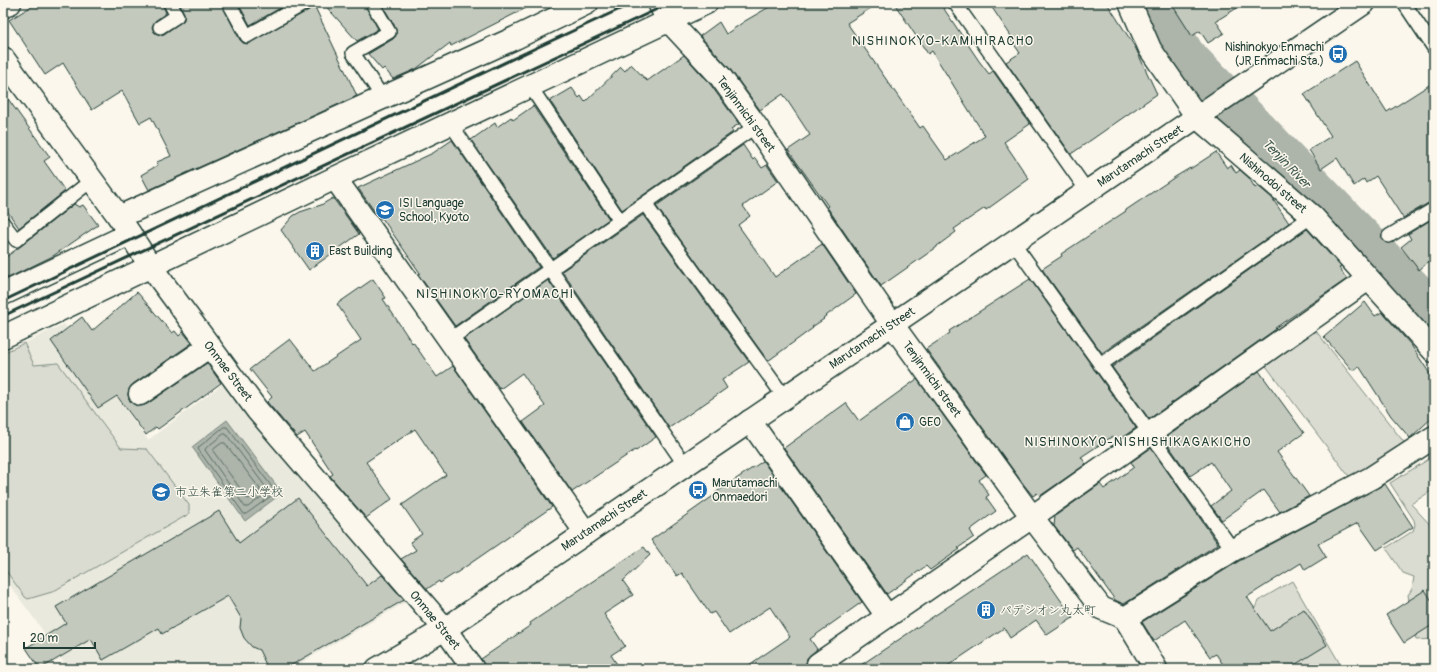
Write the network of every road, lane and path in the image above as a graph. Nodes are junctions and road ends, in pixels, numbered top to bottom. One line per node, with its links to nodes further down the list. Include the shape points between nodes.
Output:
1 (10, 3): 12 (street)
2 (170, 3): 14 (lane, via 177,16)
3 (229, 3): 4 (lane, via 247,36)
4 (305, 3)
5 (372, 3): 18 (lane, via 389,32 353,53)
6 (587, 3): 18 (street)
7 (706, 3): 13 (street)
8 (955, 3): 24 (lane)
9 (1130, 3): 19 (street, Nishinodoi street, via 1150,49)
10 (1364, 3): 19 (street, Marutamachi Street)
11 (1404, 3): 15 (lane)
12 (3, 7)
13 (664, 12): 17 (street); 21 (street, Tenjinmichi street, via 720,76)
14 (160, 27)
15 (1434, 48)
16 (3, 59): 23 (street, Onmae Street)
17 (530, 86): 20 (street); 28 (lane)
18 (383, 98): 30 (street)
19 (1202, 114): 24 (street, Marutamachi Street); 27 (street, Nishinodoi street)
20 (450, 123): 22 (street); 34 (lane)
21 (756, 126): 25 (lane); 37 (street, Tenjinmichi street)
22 (335, 178): 33 (street); 39 (street)
23 (92, 180): 29 (lane, via 16,240); 30 (street, Onmae Street)
24 (1088, 192): 32 (street, Marutamachi Street)
25 (645, 204): 28 (lane); 44 (lane)
26 (1434, 209): 31 (lane)
27 (1312, 216): 35 (street, Nishinodoi street); 42 (lane)
28 (620, 221): 34 (lane)
29 (3, 223)
30 (125, 226): 33 (street, Onmae Street); 36 (street)
31 (1389, 236)
32 (1013, 242): 37 (street, Marutamachi Street); 42 (lane)
33 (151, 267): 38 (street); 40 (street, Onmae Street)
34 (550, 270): 39 (lane); 48 (lane)
35 (1368, 279): 41 (street, Nishinodoi street); 46 (street)
36 (3, 294)
37 (892, 324): 44 (street, Marutamachi Street); 49 (street, Tenjinmichi street)
38 (3, 337)
39 (449, 340): 50 (street)
40 (210, 346): 43 (street); 54 (street, Onmae Street, via 258,410)
41 (1434, 351)
42 (1100, 365): 46 (lane)
43 (140, 394)
44 (785, 398): 45 (street, Marutamachi Street)
45 (750, 421): 48 (street, Marutamachi Street); 52 (street)
46 (1150, 434): 49 (street); 51 (lane)
47 (1434, 437): 51 (street, via 1371,478)
48 (685, 465): 50 (street, Marutamachi Street)
49 (1032, 517): 52 (street); 53 (street, Tenjinmichi street, via 1101,608)
50 (586, 533): 54 (street, Marutamachi Street)
51 (1233, 550): 53 (street)
52 (887, 616): 55 (street)
53 (1125, 618): 58 (street)
54 (445, 629): 56 (street, Marutamachi Street); 57 (street, Onmae Street)
55 (818, 664)
56 (377, 669)
57 (473, 669)
58 (1156, 669)

